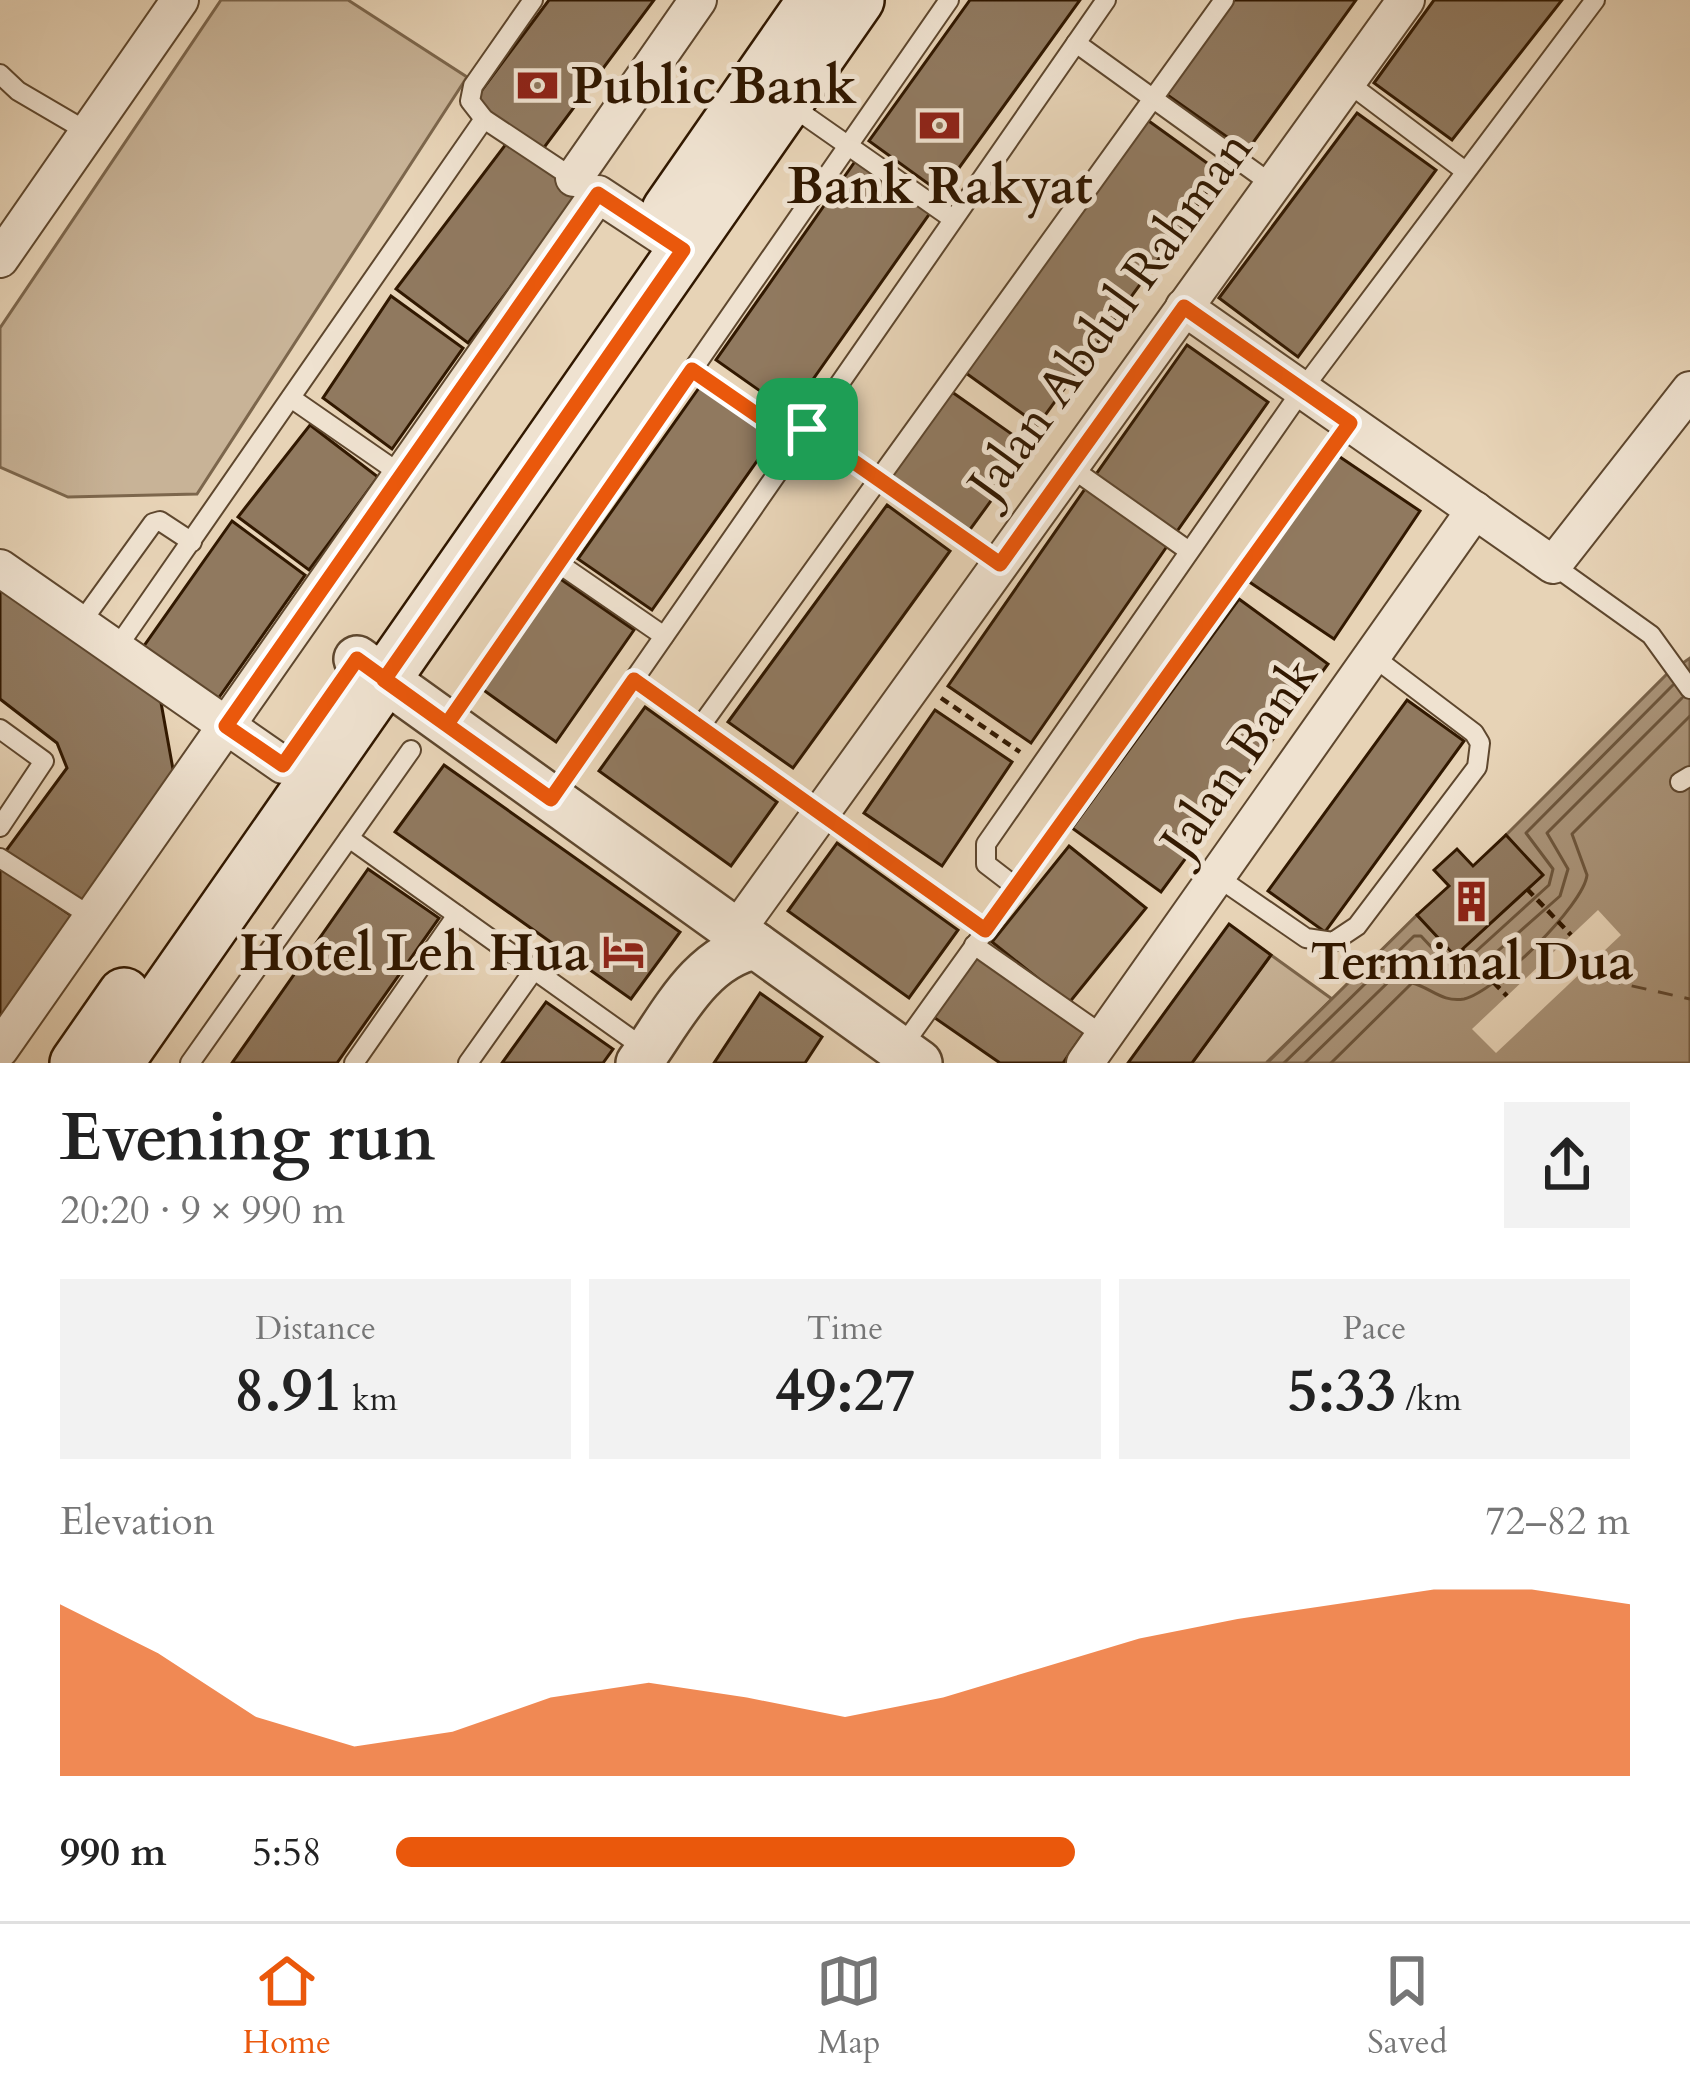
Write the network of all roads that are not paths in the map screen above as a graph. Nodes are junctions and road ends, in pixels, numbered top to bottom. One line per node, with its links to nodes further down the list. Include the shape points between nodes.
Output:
1 (180, 0): 17 (street)
2 (533, 0): 16 (lane, via 473,86 470,101)
3 (698, 0): 21 (street)
4 (814, 0): 23 (main road)
5 (858, 0): 15 (main road)
6 (949, 0): 18 (lane)
7 (1106, 0): 11 (lane)
8 (1224, 0): 14 (lane)
9 (1406, 0): 13 (street, Jalan Abdul Rahman)
10 (1595, 0): 19 (lane)
11 (1076, 43): 14 (lane); 22 (lane)
12 (0, 74): 17 (lane)
13 (1347, 82): 19 (lane); 20 (street, Jalan Abdul Rahman)
14 (1153, 98): 20 (lane); 34 (lane)
15 (786, 103): 18 (lane); 23 (main road)
16 (484, 119): 21 (lane); 29 (lane)
17 (88, 132): 24 (street)
18 (848, 146): 22 (lane); 26 (lane)
19 (1465, 171): 27 (lane)
20 (1273, 184): 25 (street, Jalan Abdul Rahman)
21 (586, 186): 23 (street); 33 (street)
22 (953, 219): 31 (lane)
23 (669, 240): 46 (main road)
24 (0, 259)
25 (1184, 307): 27 (street); 32 (street, Jalan Abdul Rahman)
26 (692, 370): 31 (lane); 38 (lane)
27 (1302, 389): 30 (street); 37 (lane)
28 (1690, 389): 40 (street)
29 (291, 398): 33 (lane); 36 (lane)
30 (1350, 423): 35 (street); 60 (lane)
31 (802, 436): 34 (lane); 43 (lane)
32 (1070, 467): 37 (lane); 39 (street, Jalan Abdul Rahman)
33 (402, 475): 49 (street)
34 (879, 479): 39 (lane); 50 (lane)
35 (1475, 510): 40 (street); 45 (street, Jalan Bank)
36 (192, 542): 42 (lane, via 153,523); 44 (lane)
37 (1189, 551): 60 (lane, via 982,851)
38 (558, 563): 43 (lane); 52 (lane)
39 (1000, 564): 55 (street, Jalan Abdul Rahman)
40 (1553, 565): 48 (lane, via 1651,635)
41 (0, 569): 42 (street)
42 (80, 624): 44 (street)
43 (664, 636): 47 (lane)
44 (116, 649): 49 (street)
45 (1371, 655): 59 (street, Jalan Bank); 59 (lane, via 1474,733 1478,767 1357,926 1333,942 1306,938)
46 (370, 669): 52 (street); 53 (main road); 72 (main road)
47 (634, 680): 50 (lane); 54 (lane)
48 (1690, 688)
49 (226, 726): 53 (street); 63 (street)
50 (700, 728): 55 (lane)
51 (0, 729): 56 (lane, via 44,760)
52 (429, 737): 54 (street); 57 (lane)
53 (283, 765): 72 (main road)
54 (551, 799): 61 (street)
55 (821, 813): 64 (street, Jalan Abdul Rahman); 65 (lane)
56 (0, 827)
57 (349, 838): 62 (lane); 74 (lane)
58 (0, 858): 63 (lane)
59 (1216, 876): 69 (street, Jalan Bank)
60 (1016, 887): 65 (lane)
61 (696, 903): 64 (street); 67 (street, via 706,942)
62 (457, 915): 66 (lane); 73 (lane)
63 (92, 917): 68 (street)
64 (746, 938): 67 (street, Jalan Abdul Rahman); 70 (street)
65 (980, 938): 69 (lane); 70 (lane)
66 (534, 970): 71 (lane); 75 (lane)
67 (700, 978): 71 (street, Jalan Abdul Rahman)
68 (0, 1049)
69 (1095, 1050)
70 (909, 1056)
71 (644, 1057)
72 (106, 1058)
73 (356, 1062)
74 (190, 1063)
75 (468, 1063)

